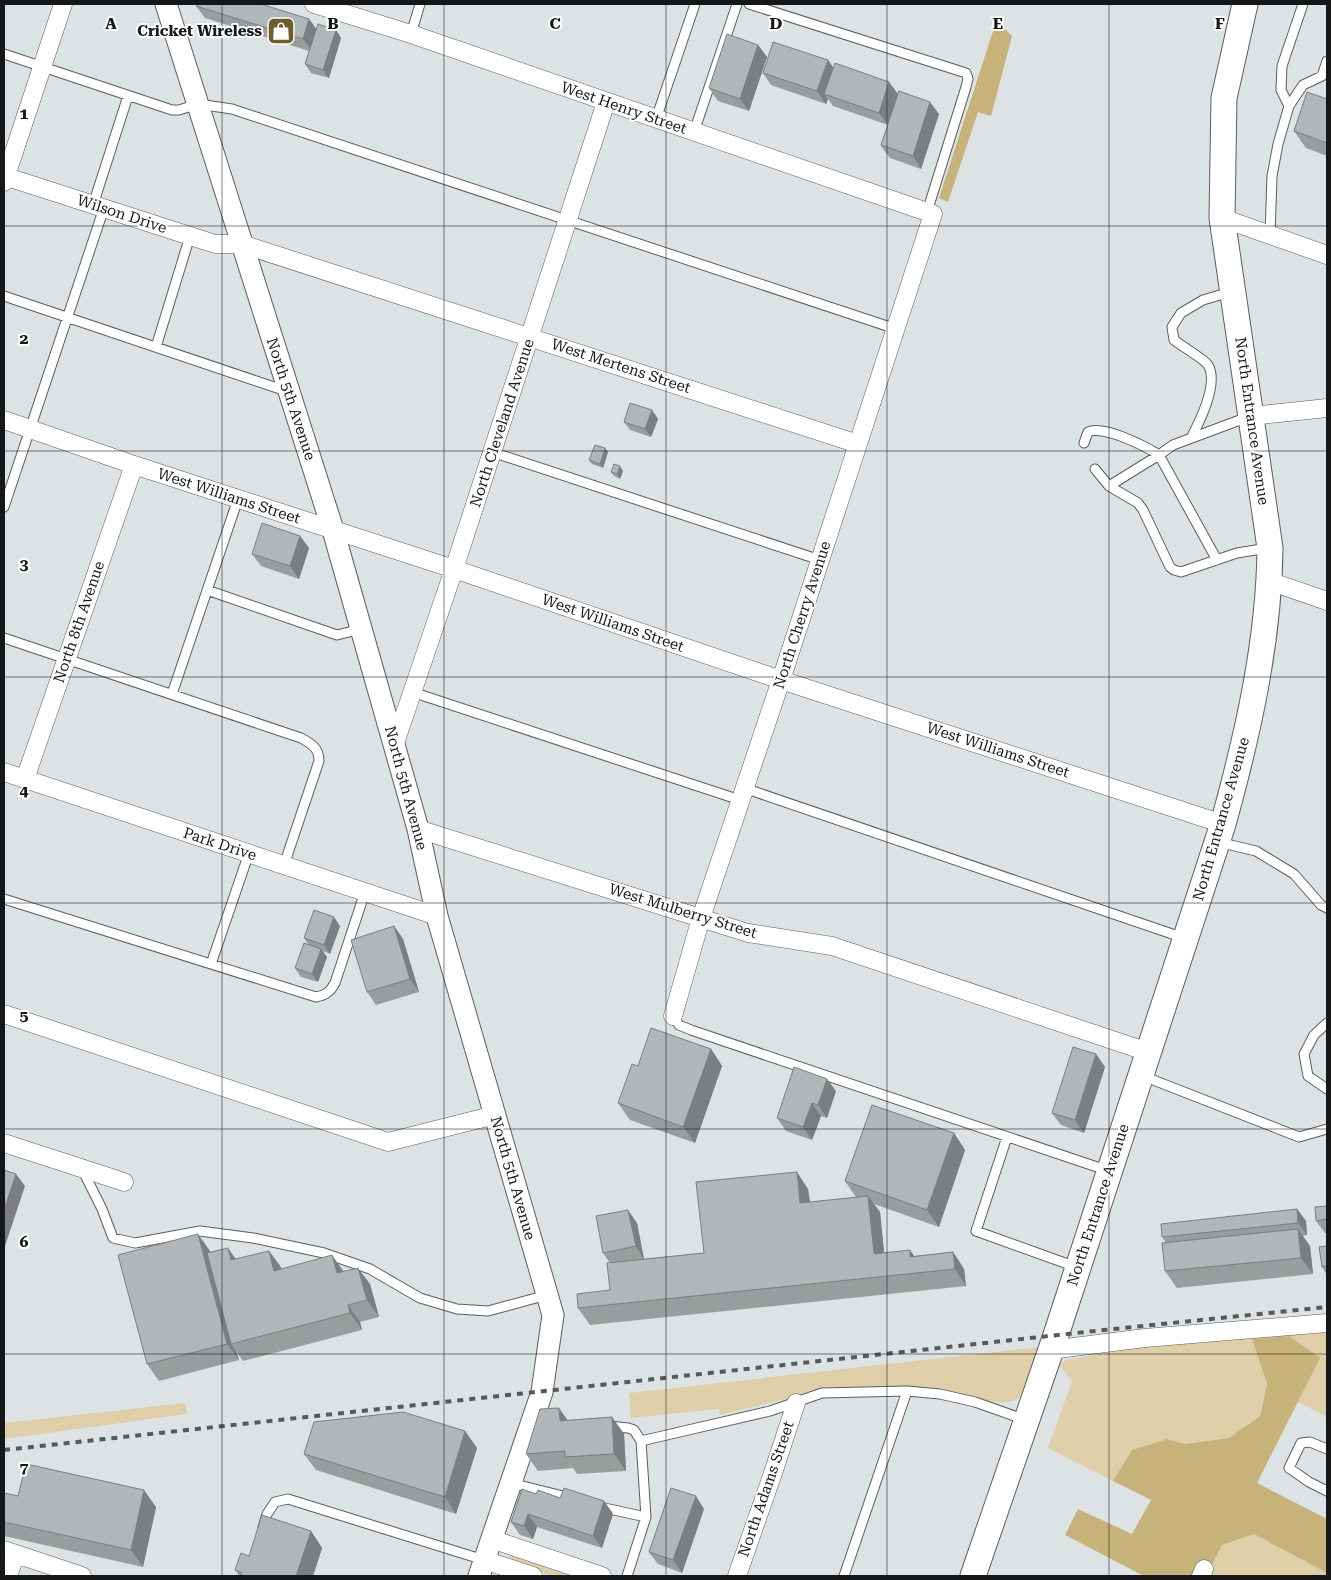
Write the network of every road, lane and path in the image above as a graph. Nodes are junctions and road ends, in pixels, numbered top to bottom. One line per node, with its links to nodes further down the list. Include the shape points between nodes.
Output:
1 (63, 4): 13 (street)
2 (166, 4): 16 (street, North 5th Avenue)
3 (314, 4): 10 (street, West Henry Street)
4 (420, 4): 10 (lane)
5 (695, 4): 18 (lane)
6 (737, 4): 19 (lane)
7 (749, 4): 22 (lane, via 966,73 966,87)
8 (1244, 4): 23 (main road, North Entrance Avenue, via 1224,98)
9 (1303, 4): 17 (lane, via 1282,66 1281,90)
10 (411, 34): 15 (street, West Henry Street)
11 (4, 54): 13 (lane)
12 (1327, 61): 17 (lane, via 1322,76 1303,85)
13 (42, 66): 14 (lane); 20 (street)
14 (128, 96): 16 (lane, via 172,110); 21 (lane)
15 (606, 102): 18 (street, West Henry Street); 24 (street, North Cleveland Avenue)
16 (198, 104): 24 (lane, via 232,109); 27 (street, North 5th Avenue)
17 (1289, 106): 25 (lane, via 1272,176)
18 (656, 119): 19 (street, West Henry Street)
19 (694, 132): 22 (street, West Henry Street)
20 (4, 178): 21 (street, Wilson Drive)
21 (98, 206): 26 (street, Wilson Drive); 31 (lane)
22 (930, 213): 32 (street, North Cherry Avenue)
23 (1222, 218): 25 (street); 29 (main road, North Entrance Avenue)
24 (568, 221): 32 (lane); 33 (street, North Cleveland Avenue)
25 (1270, 235): 28 (street)
26 (190, 236): 27 (street, Wilson Drive, via 214,244); 34 (lane)
27 (242, 244): 33 (street, West Mertens Street); 35 (street, North 5th Avenue)
28 (1327, 255)
29 (1233, 292): 37 (main road, North Entrance Avenue); 40 (lane, via 1203,300 1181,313 1172,327 1174,340 1208,364 1212,380 1203,414)
30 (4, 296): 31 (lane)
31 (67, 317): 34 (lane); 39 (lane)
32 (896, 328): 42 (street, North Cherry Avenue)
33 (530, 336): 42 (street, West Mertens Street); 43 (street, North Cleveland Avenue)
34 (156, 347): 35 (lane)
35 (289, 392): 50 (street, North 5th Avenue)
36 (1327, 408): 37 (street)
37 (1251, 416): 40 (lane); 51 (main road, North Entrance Avenue)
38 (4, 420): 39 (street, West Williams Street)
39 (30, 429): 45 (street, West Williams Street); 49 (lane)
40 (1191, 438): 44 (lane)
41 (1084, 443): 44 (lane, via 1088,432 1097,430 1136,441)
42 (858, 444): 52 (street, North Cherry Avenue)
43 (492, 452): 52 (lane); 54 (street, North Cleveland Avenue)
44 (1159, 454): 47 (lane); 53 (lane)
45 (134, 465): 48 (street, West Williams Street); 60 (street, North 8th Avenue)
46 (1095, 469): 47 (lane)
47 (1108, 486): 53 (lane, via 1138,503 1174,570 1180,572)
48 (238, 499): 50 (street, West Williams Street); 56 (lane)
49 (4, 507)
50 (333, 530): 54 (street, West Williams Street); 58 (street, North 5th Avenue)
51 (1270, 548): 53 (lane); 55 (main road, North Entrance Avenue)
52 (820, 560): 61 (street, North Cherry Avenue)
53 (1217, 560)
54 (454, 568): 61 (street, West Williams Street); 62 (street, North Cleveland Avenue)
55 (1269, 581): 57 (street); 69 (main road, North Entrance Avenue, via 1243,753)
56 (207, 590): 58 (lane, via 337,634); 63 (lane)
57 (1327, 601)
58 (361, 628): 64 (street, North 5th Avenue)
59 (4, 638): 60 (lane)
60 (66, 659): 63 (lane); 66 (street, North 8th Avenue)
61 (781, 680): 67 (street, North Cherry Avenue); 69 (street, West Williams Street)
62 (412, 692): 64 (street, North Cleveland Avenue); 67 (lane)
63 (172, 694): 71 (lane, via 301,738 313,744 319,753)
64 (395, 743): 68 (street, North 5th Avenue)
65 (4, 772): 66 (street, Park Drive)
66 (25, 779): 70 (street, Park Drive)
67 (742, 794): 76 (street, North Cherry Avenue); 77 (lane)
68 (418, 829): 75 (street, North 5th Avenue); 76 (street, West Mulberry Street)
69 (1221, 833): 74 (lane, via 1294,874); 77 (main road, North Entrance Avenue)
70 (249, 854): 71 (street, Park Drive); 78 (lane)
71 (284, 865): 72 (street, Park Drive)
72 (365, 892): 75 (street, Park Drive); 78 (lane, via 335,983 325,995 316,997)
73 (4, 899): 78 (lane)
74 (1327, 908)
75 (437, 916): 85 (street, North 5th Avenue)
76 (701, 918): 80 (street, North Cherry Avenue); 82 (street, West Mulberry Street, via 748,933 832,946)
77 (1186, 938): 82 (main road, North Entrance Avenue)
78 (211, 964)
79 (4, 1014): 85 (street, via 388,1142)
80 (673, 1016): 87 (lane, via 679,1025 692,1030)
81 (1327, 1023): 84 (lane, via 1314,1036 1304,1054 1308,1076)
82 (1148, 1052): 83 (main road, North Entrance Avenue)
83 (1140, 1076): 86 (lane, via 1299,1137); 90 (main road, North Entrance Avenue)
84 (1327, 1089)
85 (495, 1115): 93 (street, North 5th Avenue)
86 (1327, 1129)
87 (1007, 1137): 90 (lane); 92 (lane, via 976,1231)
88 (4, 1143): 89 (street)
89 (82, 1168): 91 (street); 93 (lane, via 113,1238 135,1243 200,1232 253,1238 324,1253 370,1269 420,1298 457,1309 488,1311)
90 (1109, 1171): 92 (main road, North Entrance Avenue)
91 (124, 1182)
92 (1078, 1267): 95 (main road, North Entrance Avenue)
93 (547, 1295): 102 (street, North 5th Avenue, via 553,1315 542,1392 535,1423)
94 (1327, 1323): 95 (street, via 1145,1338)
95 (1050, 1350): 98 (main road, North Entrance Avenue)
96 (907, 1391): 97 (lane, via 822,1393); 98 (lane, via 975,1402); 115 (lane)
97 (796, 1402): 100 (lane, via 736,1420); 114 (street, North Adams Street)
98 (1027, 1420): 116 (main road, North Entrance Avenue)
99 (600, 1425): 100 (lane, via 634,1430)
100 (641, 1441): 104 (lane)
101 (1327, 1449): 103 (lane, via 1310,1442 1301,1443 1289,1468)
102 (510, 1483): 104 (lane); 106 (street, North 5th Avenue)
103 (1327, 1491)
104 (646, 1517): 113 (lane)
105 (259, 1538): 108 (lane, via 275,1502 288,1499)
106 (491, 1539): 108 (street, North 5th Avenue); 112 (street)
107 (10, 1552): 109 (street); 110 (street)
108 (481, 1568): 111 (street)
109 (8, 1576)
110 (82, 1576)
111 (533, 1576)
112 (598, 1576)
113 (627, 1576)
114 (737, 1576)
115 (844, 1576)
116 (973, 1576)

